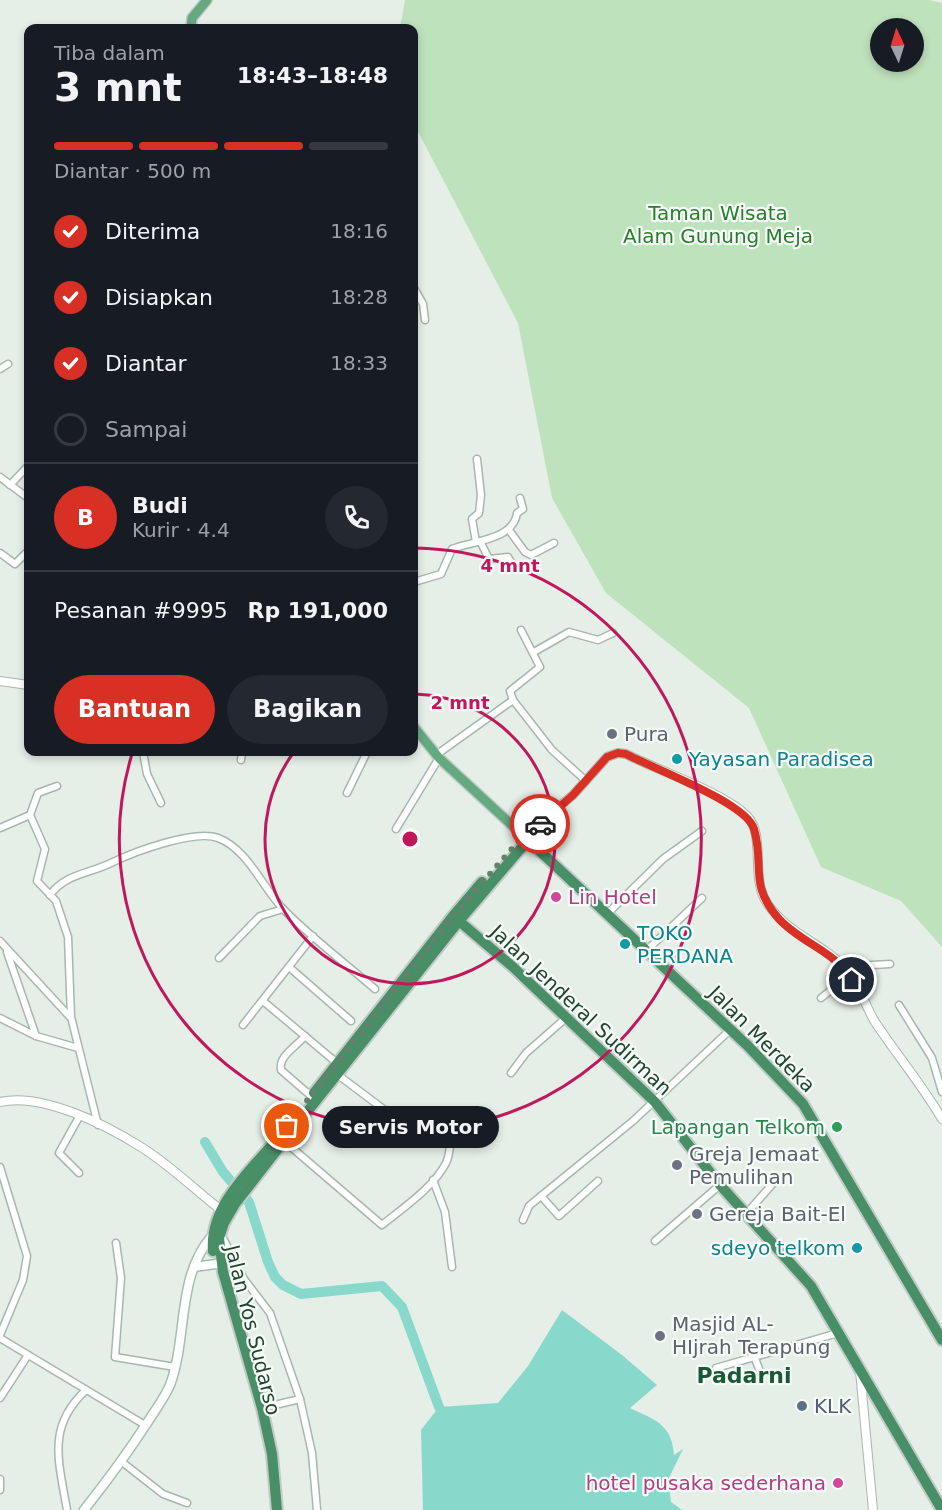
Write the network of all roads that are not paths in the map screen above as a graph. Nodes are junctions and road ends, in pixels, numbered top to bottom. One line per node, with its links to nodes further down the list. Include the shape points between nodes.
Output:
1 (207, 0): 2 (main road, via 192,18)
2 (192, 24)
3 (418, 295): 4 (street)
4 (425, 320)
5 (8, 364): 6 (street)
6 (0, 369)
7 (477, 459): 14 (street, via 481,495 479,513 472,519)
8 (24, 470): 10 (street)
9 (0, 477): 10 (street)
10 (10, 484): 11 (street)
11 (24, 495)
12 (520, 498): 13 (street, via 523,509)
13 (509, 530): 14 (street); 15 (street, via 531,555)
14 (478, 541): 18 (street, via 491,560 508,556); 19 (street, via 452,549 441,574)
15 (554, 543)
16 (0, 553): 17 (street, via 15,564)
17 (24, 555)
18 (515, 569)
19 (418, 581)
20 (521, 630): 22 (street)
21 (614, 633): 22 (street, via 598,640 569,632)
22 (534, 652): 25 (street, via 540,667 510,691)
23 (0, 681): 24 (street)
24 (24, 684)
25 (513, 700): 30 (street); 32 (street, via 552,750)
26 (418, 736): 30 (main road)
27 (144, 756): 35 (street, via 147,774)
28 (242, 756): 31 (street)
29 (365, 756): 34 (street)
30 (437, 757): 38 (street); 40 (main road)
31 (241, 760)
32 (586, 781): 40 (street); 53 (street, via 607,757 626,754 706,791 744,814 754,827 758,883 766,902 780,920)
33 (57, 786): 36 (street, via 38,793)
34 (347, 793)
35 (161, 803)
36 (30, 815): 37 (street); 41 (street, via 45,849 37,881)
37 (0, 828)
38 (396, 829)
39 (702, 831): 44 (street, via 663,859)
40 (526, 837): 44 (highway, Jalan Merdeka); 45 (highway, Jalan Yos Sudarso); 62 (highway, Jalan Yos Sudarso, via 453,916)
41 (51, 896): 43 (street, via 68,878 93,872 141,849 211,836 236,850); 59 (street, via 59,907 70,947)
42 (702, 898): 49 (street)
43 (283, 909): 46 (street); 50 (street, via 260,916)
44 (607, 914): 49 (highway, Jalan Merdeka)
45 (459, 921): 60 (highway, Jalan Jenderal Sudirman); 62 (highway, Jalan Yos Sudarso)
46 (313, 936): 52 (street); 54 (street)
47 (0, 941): 48 (street)
48 (6, 949): 59 (street); 65 (street)
49 (646, 951): 64 (highway, Jalan Merdeka)
50 (219, 958)
51 (890, 964): 53 (street, via 855,966)
52 (289, 968): 56 (street); 61 (street)
53 (848, 973): 55 (street); 78 (street, via 875,1021)
54 (375, 988)
55 (821, 998)
56 (263, 1001): 63 (street); 66 (street)
57 (899, 1005): 71 (street)
58 (0, 1017): 65 (street)
59 (71, 1017): 67 (street)
60 (567, 1017): 70 (street, via 526,1053); 75 (highway, Jalan Jenderal Sudirman)
61 (351, 1020)
62 (375, 1022): 68 (highway, Jalan Yos Sudarso); 72 (highway, Jalan Yos Sudarso)
63 (243, 1025)
64 (730, 1030): 75 (street); 103 (highway, Jalan Merdeka, via 803,1104)
65 (36, 1036): 67 (street)
66 (305, 1036): 68 (street); 74 (street, via 281,1059 279,1066)
67 (78, 1047): 79 (street)
68 (338, 1063): 74 (highway, Jalan Yos Sudarso)
69 (942, 1066): 71 (street)
70 (510, 1073)
71 (938, 1073): 73 (street)
72 (338, 1075): 81 (street, via 393,1117); 82 (highway, Jalan Yos Sudarso)
73 (942, 1092)
74 (311, 1096): 88 (highway, Jalan Yos Sudarso)
75 (655, 1101): 89 (highway, Jalan Jenderal Sudirman); 90 (street)
76 (0, 1102): 77 (street, via 34,1100)
77 (79, 1116): 79 (street); 84 (street, via 59,1153)
78 (942, 1119)
79 (98, 1126): 92 (street, via 147,1151)
80 (451, 1130): 85 (street, via 448,1157)
81 (380, 1135)
82 (284, 1141): 85 (street, via 381,1224); 88 (highway, Jalan Yos Sudarso)
83 (0, 1167): 102 (street, via 27,1256 23,1280)
84 (79, 1173)
85 (433, 1180): 100 (street, via 445,1212)
86 (776, 1180): 93 (street)
87 (598, 1181): 90 (street, via 559,1216)
88 (246, 1184): 91 (highway, Jalan Yos Sudarso)
89 (720, 1185): 93 (highway, Jalan Jenderal Sudirman); 96 (street)
90 (541, 1196): 94 (street, via 529,1206)
91 (232, 1201): 92 (highway, Jalan Yos Sudarso); 95 (highway, Jalan Yos Sudarso)
92 (221, 1210): 95 (highway, Jalan Yos Sudarso)
93 (746, 1214): 101 (highway, Jalan Jenderal Sudirman, via 810,1286)
94 (523, 1220)
95 (216, 1234): 98 (highway, Jalan Yos Sudarso); 99 (main road); 105 (highway, Jalan Yos Sudarso); 113 (street, via 270,1313)
96 (655, 1241)
97 (116, 1243): 107 (street, via 121,1278 115,1357)
98 (216, 1264): 99 (main road); 105 (highway, Jalan Yos Sudarso)
99 (194, 1267): 107 (main road)
100 (452, 1267)
101 (838, 1334): 106 (street); 111 (highway, Jalan Jenderal Sudirman, via 860,1371)
102 (0, 1336): 104 (street)
103 (942, 1340)
104 (28, 1355): 110 (street); 112 (street)
105 (243, 1355): 114 (highway, Jalan Yos Sudarso); 123 (highway, Jalan Yos Sudarso, via 263,1442)
106 (754, 1356): 108 (street); 109 (street)
107 (175, 1367): 115 (main road, via 167,1392)
108 (716, 1368)
109 (761, 1374)
110 (86, 1390): 115 (street); 121 (street, via 69,1407 59,1432)
111 (866, 1390): 120 (highway, Jalan Jenderal Sudirman); 126 (street)
112 (0, 1398)
113 (300, 1399): 114 (street); 125 (street, via 312,1453)
114 (262, 1408): 124 (highway, Jalan Yos Sudarso, via 272,1454)
115 (146, 1425): 116 (main road)
116 (122, 1462): 119 (street, via 163,1494); 122 (main road)
117 (0, 1479): 118 (street)
118 (0, 1490)
119 (187, 1503)
120 (940, 1508)
121 (67, 1510)
122 (84, 1510)
123 (271, 1510)
124 (277, 1510)
125 (317, 1510)
126 (873, 1510)

